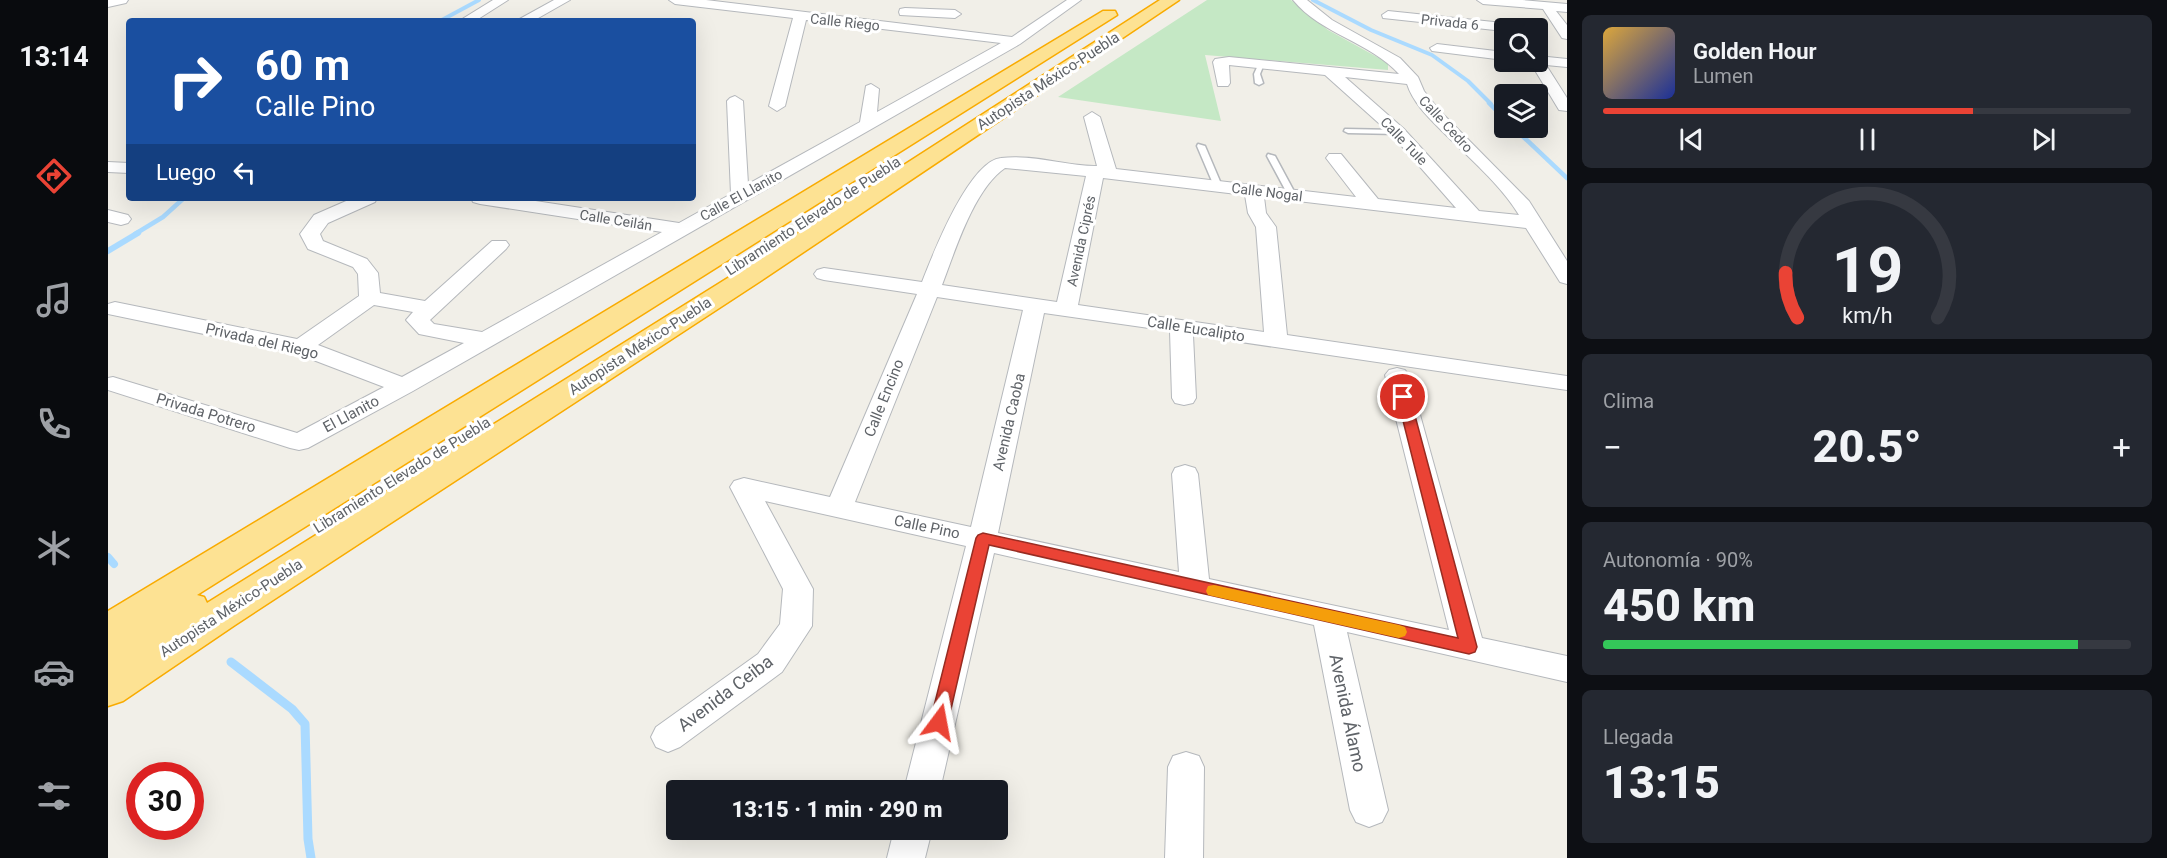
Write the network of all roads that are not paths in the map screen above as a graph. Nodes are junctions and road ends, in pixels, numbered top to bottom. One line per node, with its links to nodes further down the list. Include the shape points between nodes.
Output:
1 (122, 0): 11 (street)
2 (502, 0): 23 (street)
3 (564, 0): 24 (street)
4 (675, 0): 12 (street, Calle Riego)
5 (963, 0): 29 (street)
6 (1109, 0): 18 (highway, Autopista México-Puebla)
7 (1134, 0): 96 (highway, Libramiento Elevado de Puebla)
8 (1190, 0): 16 (highway)
9 (1299, 0): 38 (street, Calle Cedro, via 1327,23 1383,52)
10 (1483, 0): 14 (street)
11 (108, 3)
12 (708, 4): 13 (street, Calle Riego); 20 (street)
13 (762, 5): 22 (street, Calle Riego)
14 (1546, 5): 17 (street); 28 (street)
15 (908, 6): 19 (street); 26 (street)
16 (1160, 7): 94 (highway, Autopista México-Puebla); 98 (highway, Libramiento Elevado de Puebla)
17 (1567, 8)
18 (1080, 12): 30 (street, Calle El Llanito); 93 (highway, Autopista México-Puebla, via 762,222)
19 (955, 14)
20 (692, 15)
21 (1388, 15): 25 (street, Privada 6)
22 (800, 16): 26 (street, Calle Riego, via 838,15); 44 (street)
23 (471, 18)
24 (529, 18)
25 (1494, 26)
26 (897, 27): 29 (street, Calle Riego)
27 (1548, 32): 28 (street)
28 (1567, 34)
29 (963, 35): 30 (street, Calle Riego)
30 (1015, 41): 47 (street, Calle El Llanito)
31 (1437, 48): 32 (street)
32 (1494, 55)
33 (1548, 62): 34 (street)
34 (1567, 63)
35 (1261, 64): 36 (street); 39 (street, via 1220,62); 40 (lane)
36 (1330, 72): 38 (street); 49 (street, Calle Tule)
37 (1544, 72): 45 (street)
38 (1413, 80): 67 (street, Calle Cedro, via 1433,113 1506,186)
39 (1223, 83)
40 (1259, 83)
41 (871, 89): 47 (street)
42 (735, 101): 60 (street)
43 (1548, 105): 45 (street)
44 (777, 106)
45 (1566, 108)
46 (1092, 117): 56 (street)
47 (868, 123): 60 (street, Calle El Llanito)
48 (1348, 131): 49 (lane)
49 (1398, 132): 66 (street, Calle Tule)
50 (1201, 146): 57 (lane)
51 (1271, 156): 59 (lane)
52 (1335, 158): 64 (street)
53 (1001, 163): 56 (street, Calle Nogal); 72 (street, Calle Encino, via 989,171 959,217)
54 (108, 167): 55 (street)
55 (126, 168)
56 (1102, 172): 57 (street, Calle Nogal); 77 (street, Avenida Ciprés)
57 (1218, 186): 58 (street, Calle Nogal)
58 (1254, 190): 59 (street, Calle Nogal); 80 (street, via 1257,213 1266,227)
59 (1292, 195): 64 (street, Calle Nogal)
60 (740, 196): 68 (street, Calle El Llanito)
61 (361, 201): 73 (street, via 321,219 310,234 315,245 360,263 368,273)
62 (498, 201): 65 (street, Calle Ceilán)
63 (561, 201): 65 (street)
64 (1372, 204): 66 (street, Calle Nogal)
65 (547, 209): 68 (street, Calle Ceilán)
66 (1472, 215): 67 (street, Calle Nogal)
67 (1534, 223): 71 (street, Calle Cedro)
68 (680, 230): 79 (street, Calle El Llanito)
69 (499, 245): 75 (street)
70 (824, 273): 72 (street, Calle Eucalipto)
71 (1567, 278)
72 (928, 289): 74 (street, Calle Eucalipto); 90 (street, Calle Encino)
73 (370, 298): 75 (street); 81 (street)
74 (1035, 305): 77 (street, Calle Eucalipto); 91 (street, Avenida Caoba)
75 (427, 308): 79 (street, via 417,320 423,327)
76 (115, 309): 81 (street, Privada del Riego)
77 (1066, 310): 78 (street, Calle Eucalipto)
78 (1181, 327): 80 (street, Calle Eucalipto); 86 (street)
79 (486, 340): 85 (street, Calle El Llanito)
80 (1276, 341): 83 (street, Calle Eucalipto)
81 (301, 347): 85 (street, Privada del Riego)
82 (1397, 375): 97 (street)
83 (1567, 383)
84 (113, 384): 87 (street, Privada Potrero)
85 (404, 386): 87 (street, El Llanito)
86 (1184, 398)
87 (298, 442)
88 (1185, 474): 92 (street)
89 (744, 487): 90 (street, Calle Pino); 102 (street, Avenida Ceiba, via 798,589 796,626 770,663)
90 (839, 508): 91 (street, Calle Pino)
91 (983, 538): 92 (street, Calle Pino); 104 (street, Avenida Caoba)
92 (1194, 586): 95 (street, Calle Pino)
93 (108, 614)
94 (221, 614): 100 (highway, Autopista México-Puebla); 101 (highway)
95 (1328, 616): 97 (street, Calle Pino); 105 (street, Avenida Álamo)
96 (108, 631)
97 (1469, 647): 99 (street, Calle Pino)
98 (108, 659)
99 (1567, 669)
100 (108, 689)
101 (108, 704)
102 (668, 737)
103 (1186, 767): 108 (street)
104 (924, 780)
105 (1369, 810)
106 (910, 840): 107 (street)
107 (906, 858)
108 (1184, 858)

